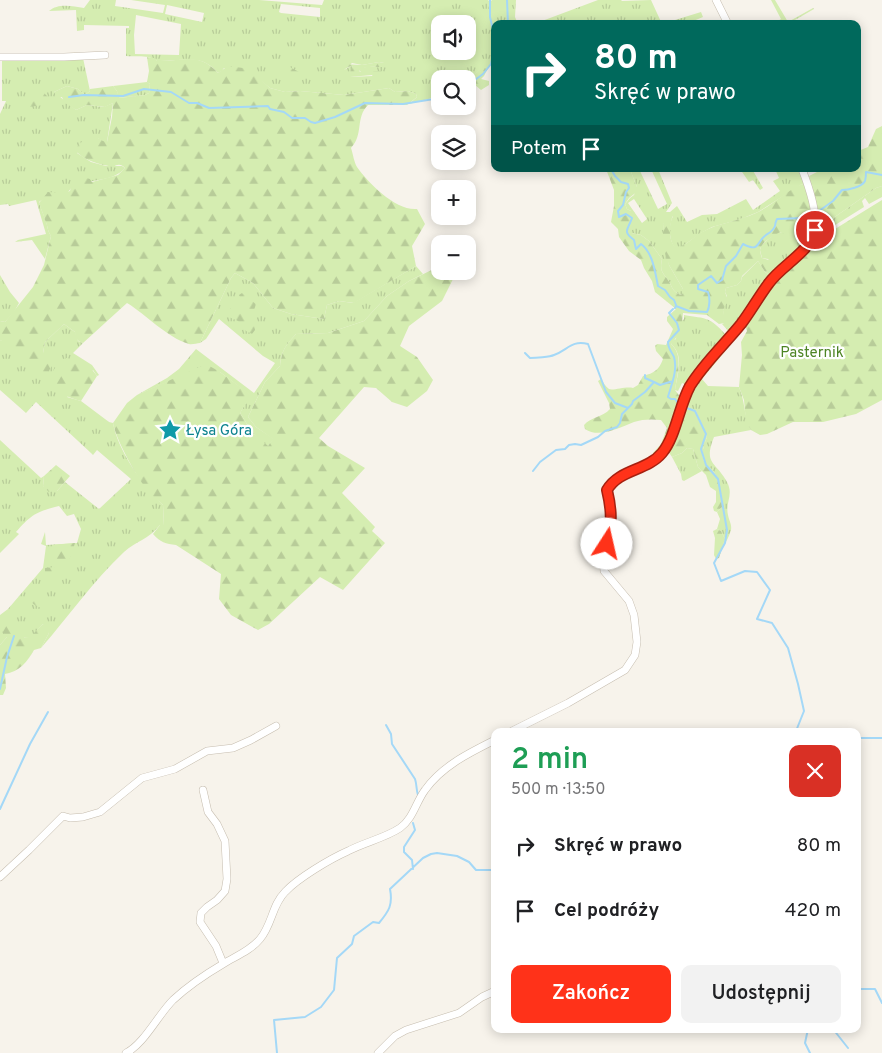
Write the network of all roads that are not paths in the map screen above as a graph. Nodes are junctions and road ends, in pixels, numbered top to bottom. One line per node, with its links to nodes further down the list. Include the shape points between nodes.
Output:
1 (716, 0): 2 (street)
2 (726, 20)
3 (105, 55): 4 (street, via 64,58)
4 (0, 56)
5 (803, 172): 7 (street, via 815,219 811,242 772,279 697,376 685,396 662,452 647,464 620,476 607,490 612,511 603,559 604,571 629,601 634,615 635,655 625,670)
6 (276, 726): 10 (street, via 233,748 207,751 175,769 142,778 100,812 83,817 63,816)
7 (518, 728)
8 (491, 742): 11 (street, via 444,770 424,790 408,820 398,829 348,851 285,892 259,940)
9 (203, 790): 11 (street, via 208,812 225,841 227,879 222,896 201,913 200,922 216,946)
10 (0, 877)
11 (223, 964): 13 (street, via 173,1000 140,1042)
12 (491, 993): 14 (street, via 459,1013 406,1030)
13 (126, 1053)
14 (378, 1053)

